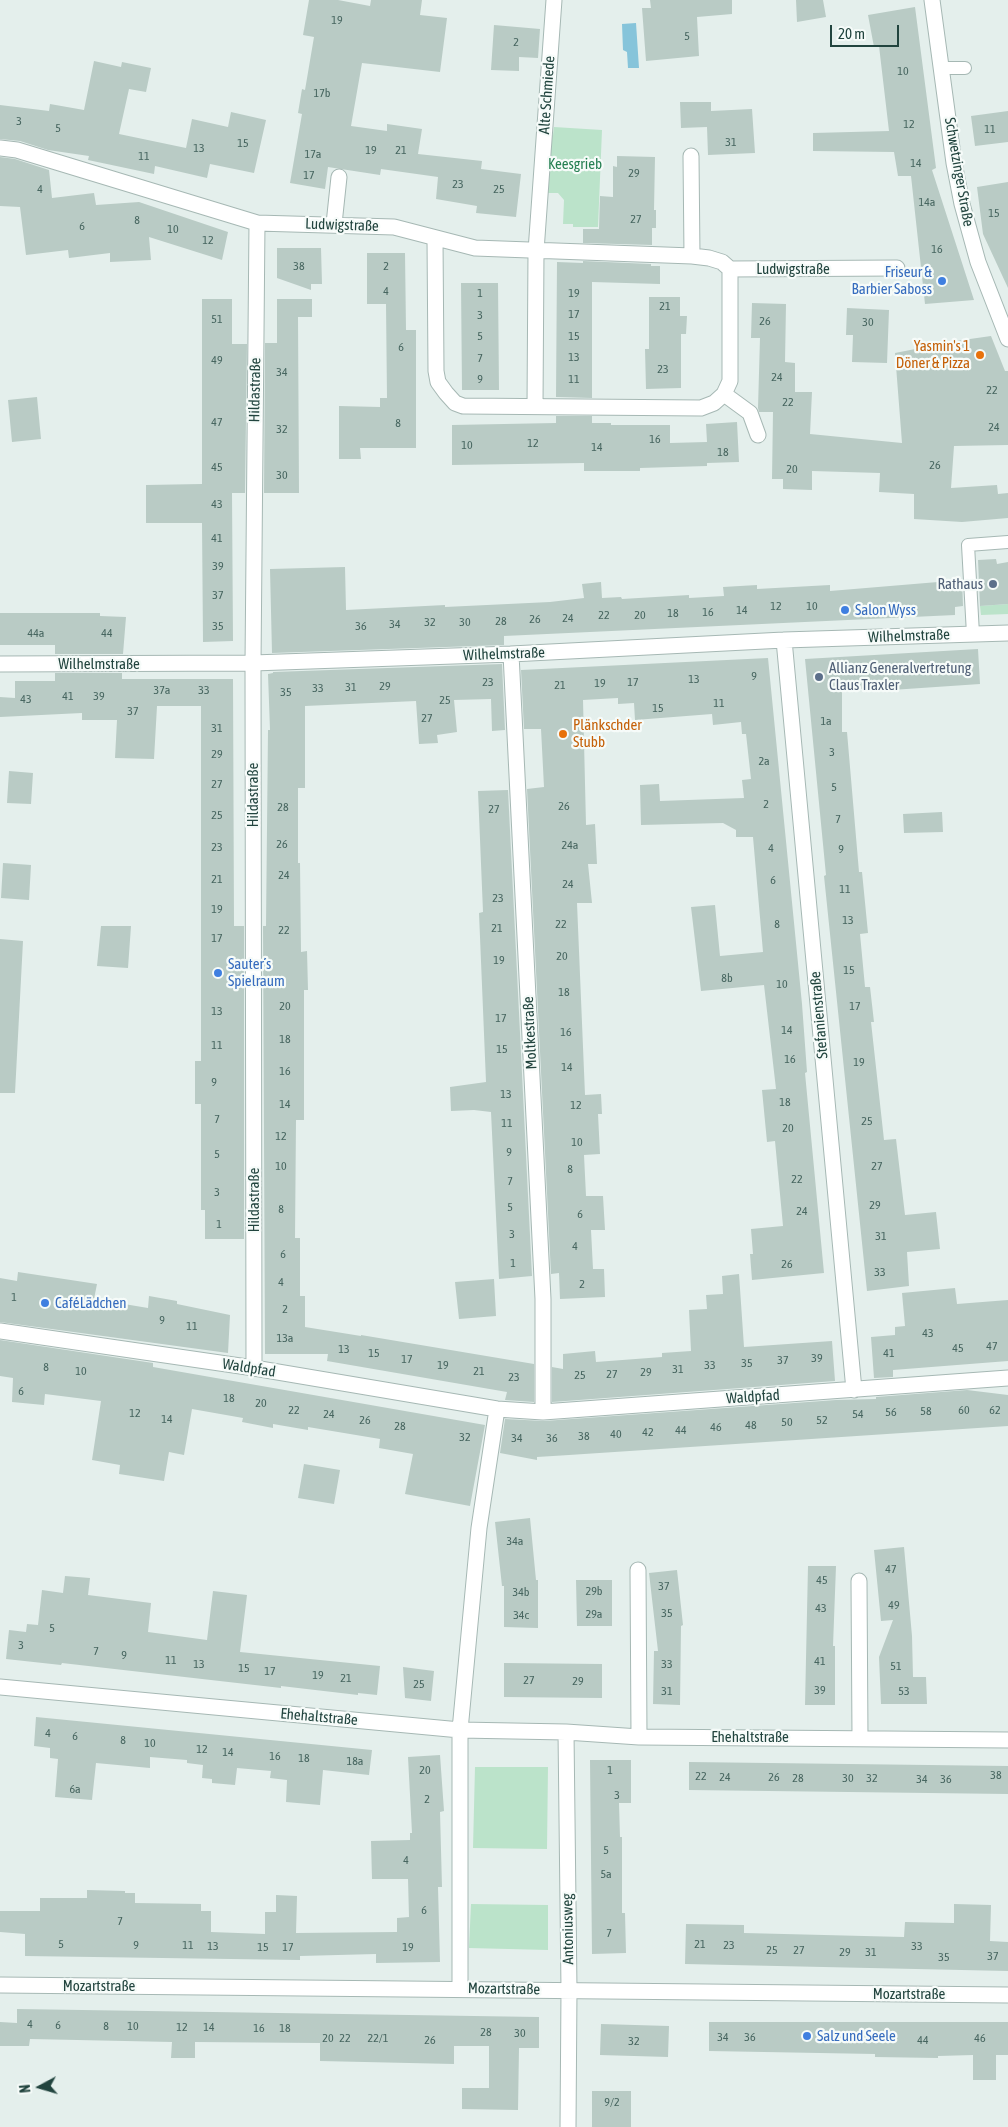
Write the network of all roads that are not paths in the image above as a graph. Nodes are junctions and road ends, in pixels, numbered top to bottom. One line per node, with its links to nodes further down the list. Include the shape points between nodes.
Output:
1 (554, 0): 11 (street, Alte Schmiede)
2 (932, 0): 3 (street, Schwetzinger Straße)
3 (942, 68): 4 (lane); 15 (street, Schwetzinger Straße, via 962,204 978,262)
4 (965, 68)
5 (0, 148): 8 (street, Ludwigstraße, via 18,150)
6 (691, 156): 12 (street)
7 (339, 177): 9 (street)
8 (257, 223): 9 (street, Ludwigstraße); 24 (street, Hildastraße)
9 (334, 224): 10 (street, Ludwigstraße, via 394,227)
10 (435, 239): 11 (street, Ludwigstraße, via 475,248); 17 (street, via 438,382 455,402 463,406)
11 (536, 251): 12 (street, Ludwigstraße); 17 (street)
12 (692, 256): 14 (street, Ludwigstraße, via 722,262)
13 (897, 268): 14 (street, Ludwigstraße)
14 (730, 269): 16 (street, via 730,381)
15 (1008, 339)
16 (724, 394): 17 (street, via 701,408); 18 (street, via 750,413)
17 (535, 406)
18 (758, 434)
19 (1008, 542): 21 (lane, via 968,545)
20 (1008, 633): 21 (street, Wilhelmstraße)
21 (973, 634): 22 (street, Wilhelmstraße)
22 (784, 640): 23 (street, Wilhelmstraße); 29 (street, Stefanienstraße)
23 (511, 654): 24 (street, Wilhelmstraße); 31 (street, Moltkestraße, via 543,1299)
24 (252, 663): 25 (street, Wilhelmstraße); 27 (street, Hildastraße)
25 (0, 664)
26 (0, 1331): 27 (street, Waldpfad)
27 (254, 1368): 30 (street, Waldpfad)
28 (1008, 1378): 29 (street, Waldpfad)
29 (854, 1390): 31 (street, Waldpfad)
30 (497, 1410): 31 (street, Waldpfad); 35 (street, via 479,1528)
31 (543, 1412)
32 (638, 1570): 37 (street)
33 (859, 1581): 38 (street)
34 (0, 1687): 35 (street, Ehehaltstraße)
35 (460, 1730): 36 (street, Ehehaltstraße); 41 (street)
36 (566, 1732): 37 (street, Ehehaltstraße); 42 (street, Antoniusweg)
37 (640, 1736): 38 (street, Ehehaltstraße)
38 (860, 1738): 39 (street, Ehehaltstraße)
39 (1008, 1740)
40 (0, 1985): 41 (street, Mozartstraße)
41 (460, 1988): 42 (street, Mozartstraße)
42 (569, 1990): 43 (street, Mozartstraße); 44 (street, Antoniusweg)
43 (1008, 1995)
44 (568, 2127)

